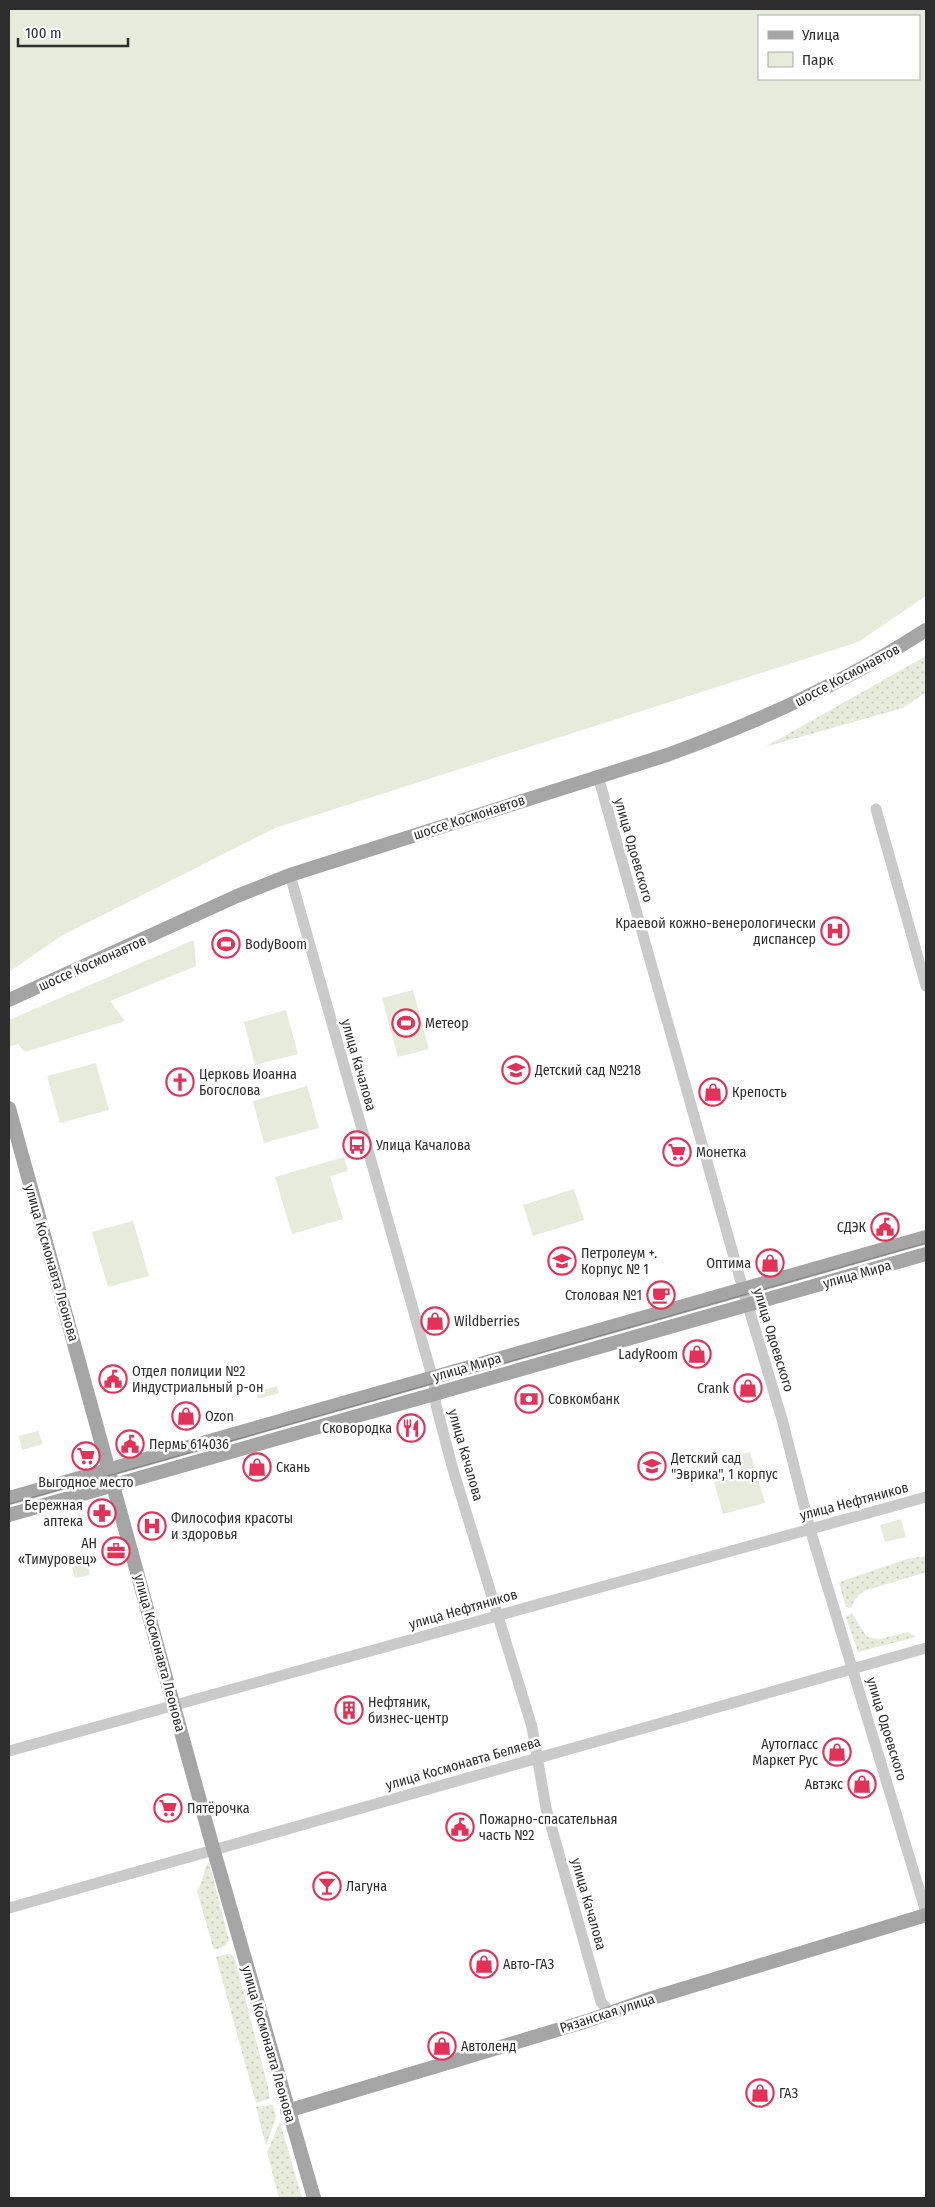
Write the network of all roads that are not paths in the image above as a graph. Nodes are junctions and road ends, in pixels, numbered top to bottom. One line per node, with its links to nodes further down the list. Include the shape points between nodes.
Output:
1 (926, 630): 3 (main road, шоссе Космонавтов, via 883,658 781,710)
2 (926, 640): 3 (main road, шоссе Космонавтов, via 832,695 785,717 726,742)
3 (599, 780): 5 (main road, шоссе Космонавтов); 12 (street, улица Одоевского)
4 (876, 810): 6 (street)
5 (291, 878): 7 (main road, шоссе Космонавтов, via 237,896); 8 (main road, шоссе Космонавтов); 14 (street, улица Качалова)
6 (926, 986)
7 (9, 1000)
8 (9, 1008)
9 (9, 1108): 16 (main road, улица Космонавта Леонова)
10 (926, 1237): 12 (main road, улица Мира)
11 (926, 1254): 13 (main road, улица Мира)
12 (743, 1289): 13 (street, улица Одоевского); 14 (main road, улица Мира)
13 (748, 1305): 15 (main road, улица Мира); 21 (street, улица Одоевского)
14 (433, 1377): 15 (street, улица Качалова); 16 (main road, улица Мира)
15 (437, 1394): 17 (main road, улица Мира); 22 (street, улица Качалова, via 436,1406 452,1466)
16 (109, 1469): 17 (main road, улица Космонавта Леонова); 19 (main road, улица Мира)
17 (114, 1485): 20 (main road, улица Мира); 25 (main road, улица Космонавта Леонова)
18 (926, 1497): 21 (street, улица Нефтяников)
19 (9, 1498)
20 (9, 1515)
21 (810, 1529): 22 (street, улица Нефтяников); 24 (street, улица Одоевского)
22 (499, 1615): 25 (street, улица Нефтяников); 27 (street, улица Качалова)
23 (926, 1648): 24 (street, улица Космонавта Беляева)
24 (853, 1670): 27 (street, улица Космонавта Беляева); 30 (street, улица Одоевского)
25 (174, 1706): 26 (street, улица Нефтяников); 28 (main road, улица Космонавта Леонова)
26 (9, 1751)
27 (538, 1758): 28 (street, улица Космонавта Беляева); 31 (street, улица Качалова, via 546,1808 601,2002)
28 (214, 1848): 29 (street, улица Космонавта Беляева); 32 (main road, улица Космонавта Леонова)
29 (9, 1908)
30 (926, 1913): 31 (main road, Рязанская улица)
31 (610, 2012): 32 (main road, Рязанская улица)
32 (287, 2111): 33 (main road, улица Космонавта Леонова)
33 (314, 2198)

